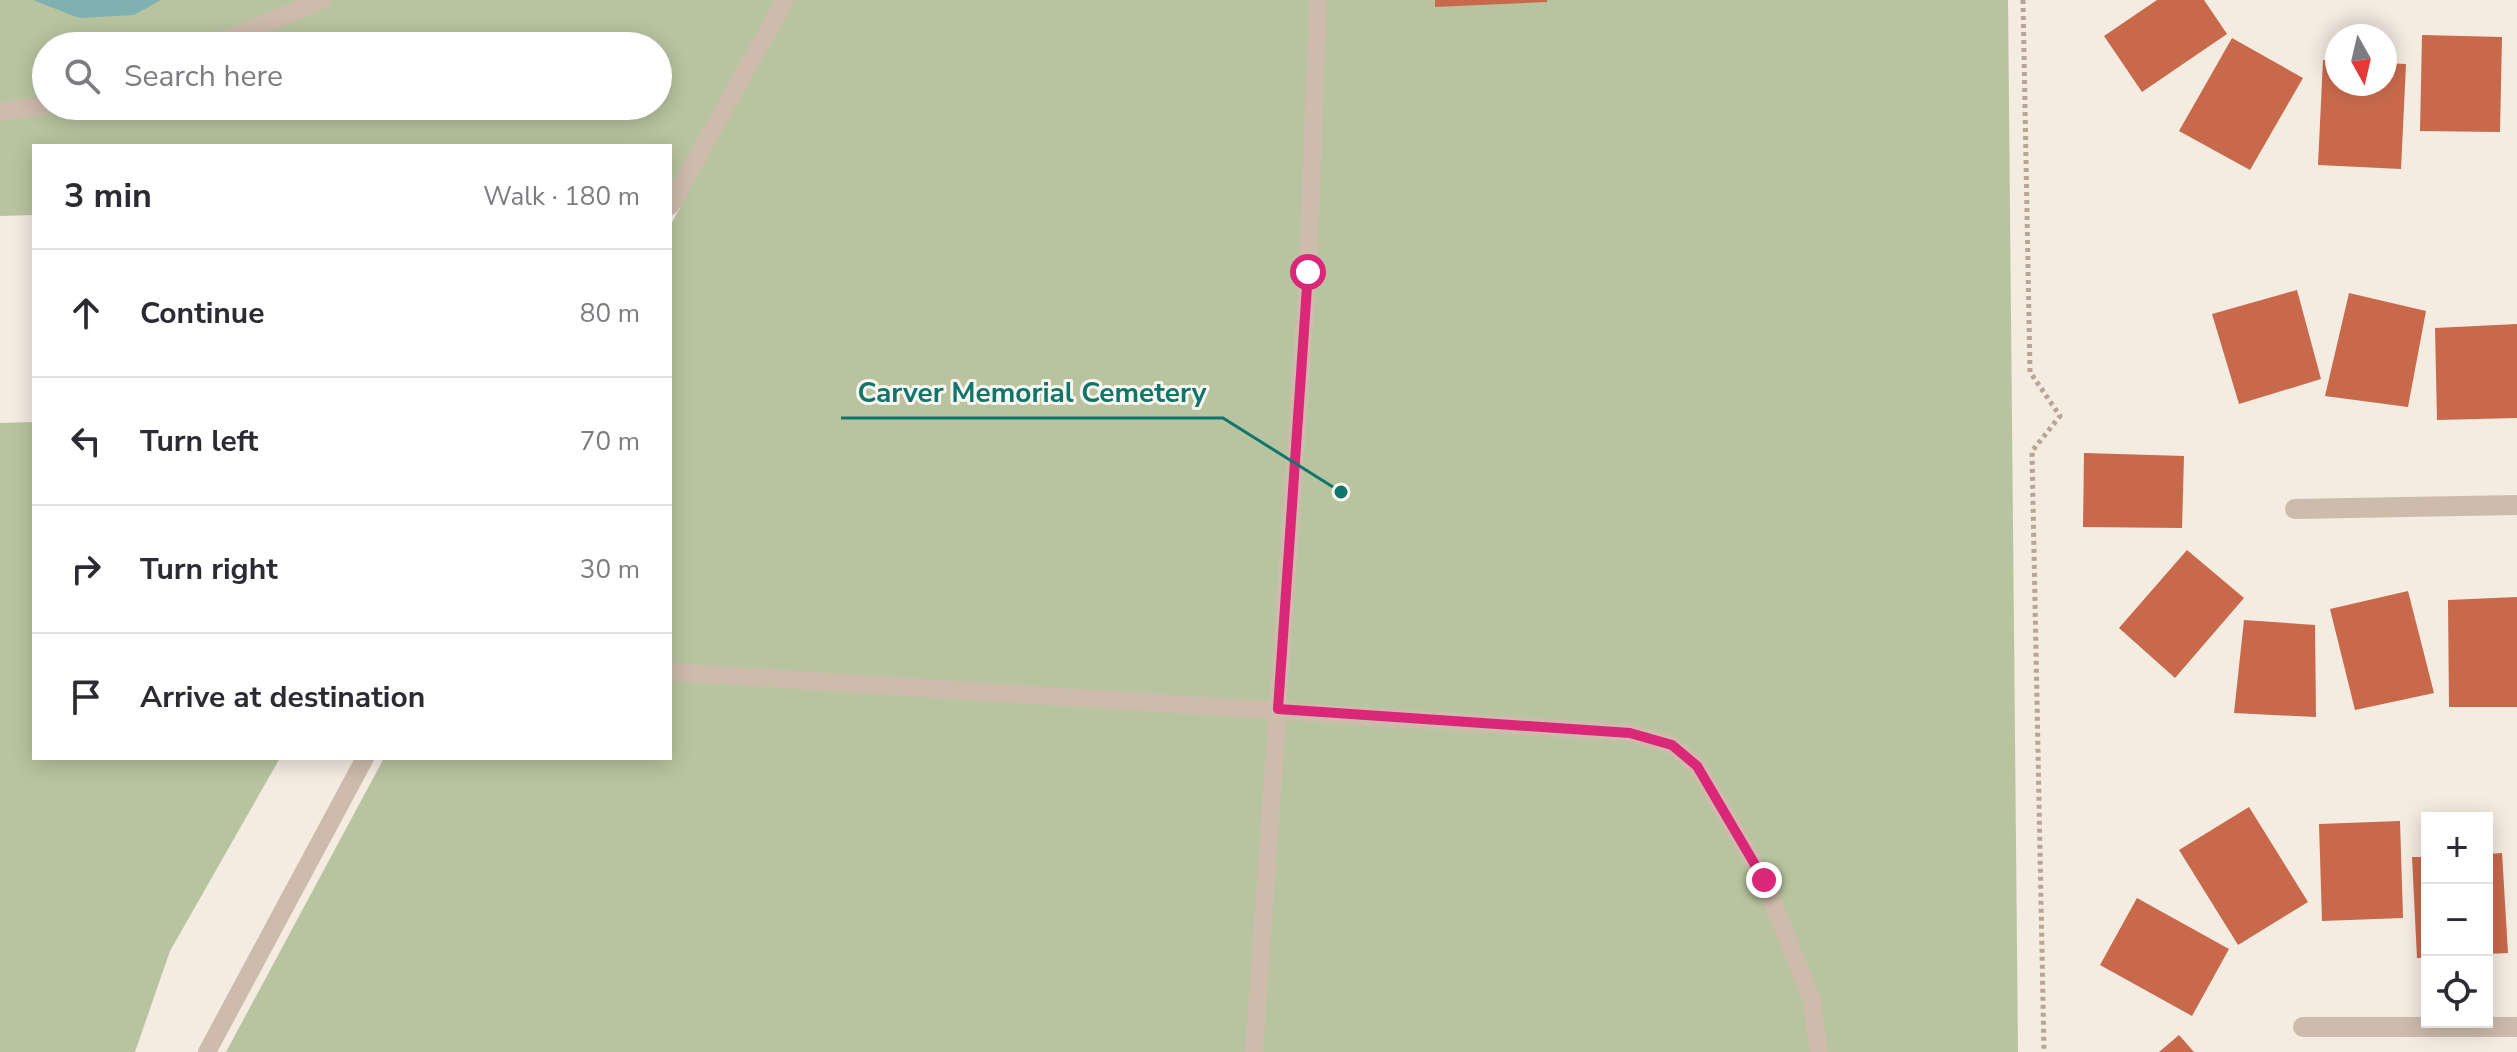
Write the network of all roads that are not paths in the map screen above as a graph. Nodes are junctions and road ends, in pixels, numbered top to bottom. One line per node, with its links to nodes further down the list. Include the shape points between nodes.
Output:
1 (322, 0): 4 (lane)
2 (785, 0): 7 (lane)
3 (1318, 0): 11 (lane, via 1308,272)
4 (244, 32)
5 (32, 107): 6 (lane)
6 (0, 112)
7 (672, 202)
8 (2517, 505): 9 (street)
9 (2295, 509)
10 (672, 672): 11 (lane)
11 (1278, 709): 16 (lane); 17 (lane, via 1630,733 1672,745 1697,766 1764,880 1812,1000)
12 (364, 760): 15 (lane)
13 (2303, 1027): 14 (street)
14 (2517, 1027)
15 (207, 1052)
16 (1254, 1052)
17 (1819, 1052)

